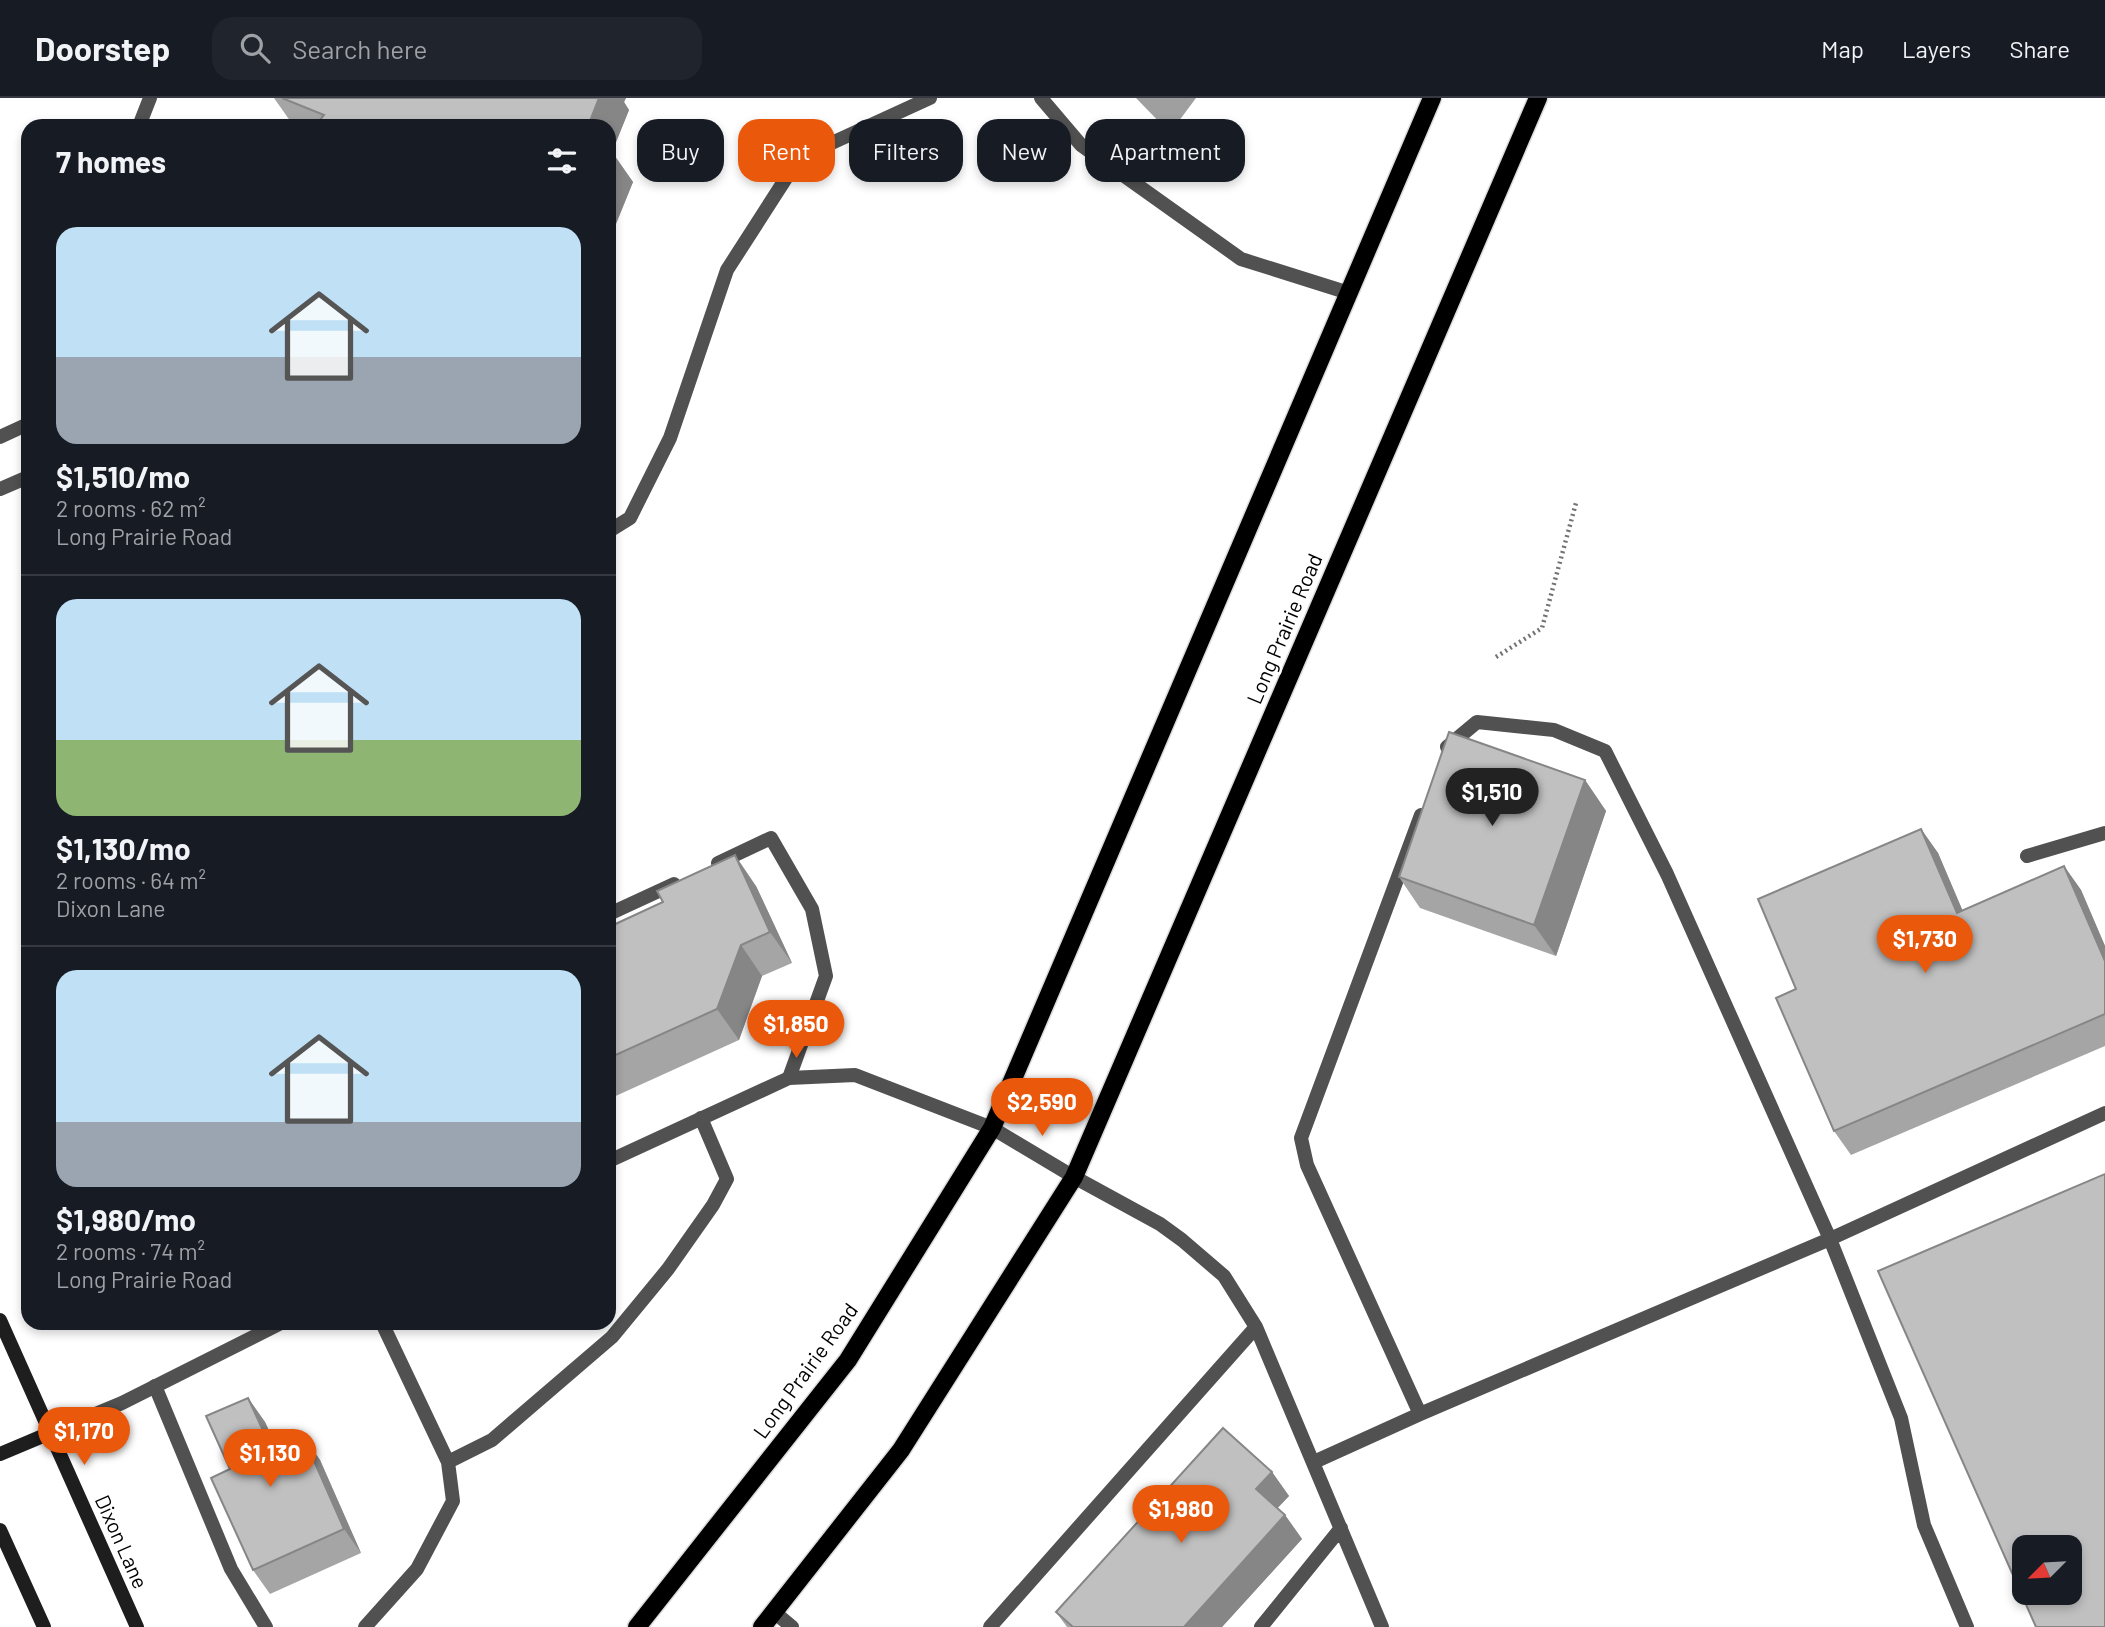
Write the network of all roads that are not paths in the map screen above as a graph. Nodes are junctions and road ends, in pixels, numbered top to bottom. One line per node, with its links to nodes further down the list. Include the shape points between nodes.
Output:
1 (150, 98): 6 (street)
2 (930, 98): 12 (street, via 799,158 727,270 670,438 630,518)
3 (1041, 98): 7 (street, via 1081,145 1241,259)
4 (1432, 98): 7 (main road, Long Prairie Road)
5 (1538, 98): 25 (main road, Long Prairie Road)
6 (142, 119)
7 (1349, 293): 23 (main road, Long Prairie Road)
8 (21, 427): 9 (street)
9 (0, 437)
10 (21, 480): 11 (street)
11 (0, 489)
12 (616, 527)
13 (1441, 761): 26 (street, via 1446,748 1477,722 1554,730 1605,751 1667,874)
14 (1427, 800): 32 (street, via 1301,1138 1307,1165)
15 (2105, 833): 16 (street)
16 (2027, 856)
17 (708, 868): 20 (street, via 771,838 812,909 826,976)
18 (684, 879): 19 (street)
19 (616, 911)
20 (789, 1078): 22 (street); 23 (street, via 855,1074)
21 (2105, 1113): 26 (street)
22 (701, 1118): 24 (street); 35 (street, via 727,1179 668,1269 592,1354 492,1440)
23 (992, 1128): 25 (street); 44 (main road, Long Prairie Road, via 848,1360)
24 (616, 1158)
25 (1074, 1178): 28 (street, via 1182,1240 1224,1276); 39 (main road, Long Prairie Road, via 901,1450)
26 (1830, 1239): 32 (street); 50 (street, via 1901,1418 1924,1525)
27 (0, 1320): 33 (main road, Dixon Lane)
28 (1256, 1327): 36 (street); 47 (street)
29 (267, 1330): 31 (street)
30 (385, 1330): 35 (street)
31 (155, 1386): 33 (street); 42 (street, via 231,1569)
32 (1420, 1414): 36 (street)
33 (50, 1433): 34 (main road); 41 (main road, Dixon Lane)
34 (0, 1454)
35 (448, 1462): 43 (street, via 453,1501 417,1569)
36 (1314, 1462): 37 (street)
37 (1341, 1528): 48 (street); 49 (street)
38 (0, 1530): 40 (main road)
39 (774, 1612): 45 (main road, Long Prairie Road); 46 (street)
40 (44, 1627)
41 (136, 1627)
42 (266, 1627)
43 (365, 1627)
44 (637, 1627)
45 (762, 1627)
46 (792, 1627)
47 (990, 1627)
48 (1261, 1627)
49 (1382, 1627)
50 (1967, 1627)

